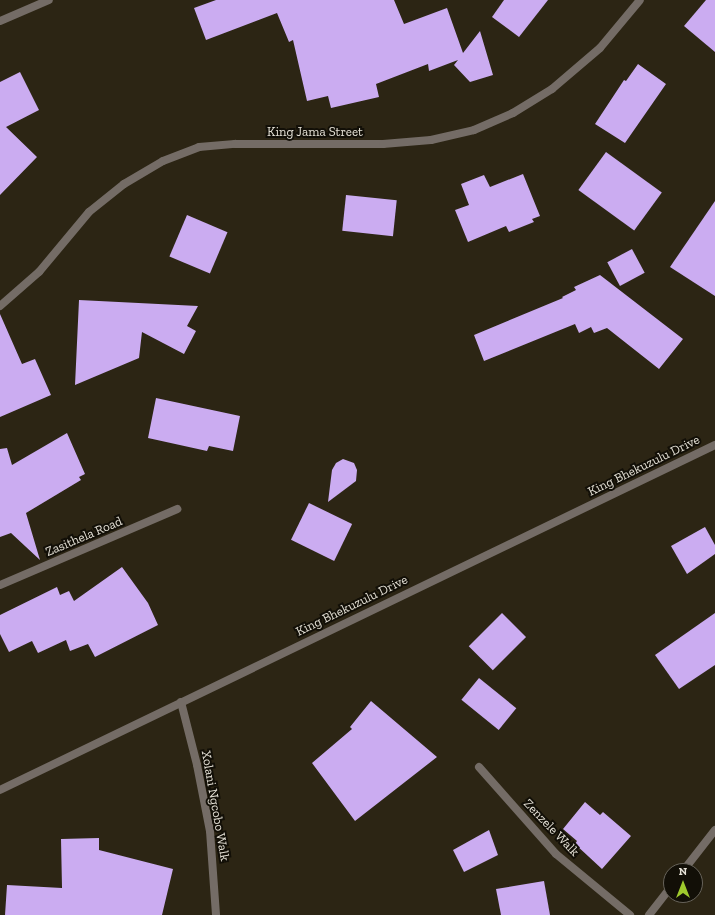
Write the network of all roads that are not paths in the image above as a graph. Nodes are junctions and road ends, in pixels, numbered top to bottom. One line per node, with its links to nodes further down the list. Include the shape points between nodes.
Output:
1 (50, 0): 3 (street)
2 (640, 0): 4 (street, King Jama Street, via 600,48 552,89 513,114 474,130 431,140 383,144 235,144 199,147 163,161 124,184 89,212 39,272)
3 (0, 21)
4 (0, 306)
5 (715, 445): 8 (street, King Bhekuzulu Drive)
6 (177, 509): 7 (street, Zasithela Road)
7 (0, 586)
8 (181, 702): 10 (street, King Bhekuzulu Drive); 14 (street, Xolani Ngcobo Walk, via 210,831)
9 (479, 767): 15 (street, Zenzele Walk, via 556,854)
10 (0, 790)
11 (715, 830): 12 (street)
12 (689, 863)
13 (663, 897): 16 (street)
14 (216, 915)
15 (630, 915)
16 (649, 915)

